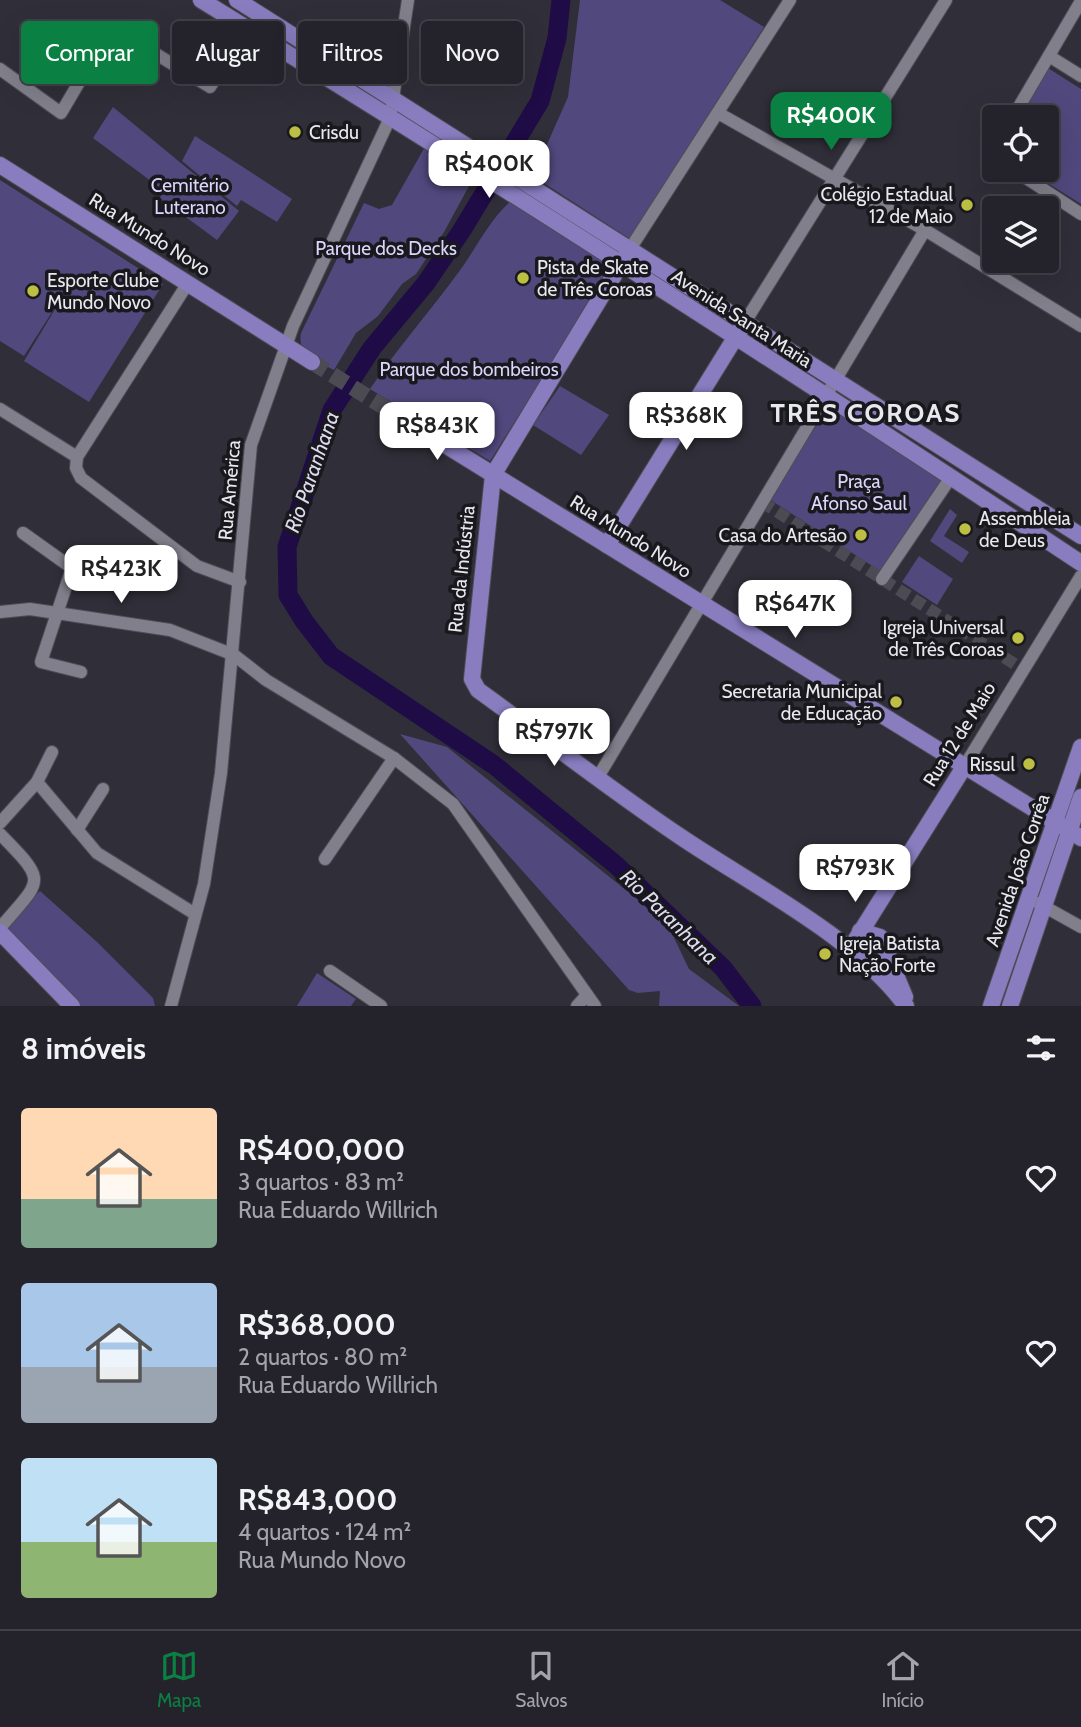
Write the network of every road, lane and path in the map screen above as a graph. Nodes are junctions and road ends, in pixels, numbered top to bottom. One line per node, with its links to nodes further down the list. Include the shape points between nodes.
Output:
1 (201, 0): 7 (main road, Avenida Santa Maria)
2 (237, 0): 8 (main road, Avenida Santa Maria)
3 (408, 0): 15 (street, Rua América)
4 (790, 0): 17 (street, Rua da Indústria)
5 (946, 0): 21 (street)
6 (1081, 1): 9 (street)
7 (235, 21)
8 (298, 40)
9 (1049, 56): 12 (street); 16 (street)
10 (172, 64): 11 (street, via 113,31 61,113)
11 (0, 69)
12 (1081, 76)
13 (336, 84): 18 (main road, Avenida Santa Maria)
14 (370, 84): 15 (main road, Avenida Santa Maria)
15 (393, 98): 18 (street, Rua América); 19 (main road, Avenida Santa Maria)
16 (1020, 105)
17 (718, 113): 21 (street); 26 (street, Rua da Indústria)
18 (390, 118): 19 (main road, Avenida Santa Maria); 32 (street, Rua América)
19 (455, 149): 23 (main road, Avenida Santa Maria)
20 (0, 165): 28 (main road, Rua Mundo Novo)
21 (835, 177): 25 (street); 29 (street)
22 (1032, 182): 24 (street)
23 (548, 207): 26 (main road, Avenida Santa Maria); 27 (main road, Avenida Santa Maria)
24 (1081, 214)
25 (925, 230): 30 (street); 34 (street)
26 (630, 249): 27 (main road, Rua da Indústria); 29 (main road, Avenida Santa Maria)
27 (620, 265): 31 (main road, Avenida Santa Maria); 41 (main road, Rua da Indústria)
28 (188, 283): 32 (main road, Rua Mundo Novo); 39 (street)
29 (745, 322): 31 (main road); 34 (main road, Avenida Santa Maria)
30 (1081, 326)
31 (735, 339): 35 (main road, Avenida Santa Maria); 47 (main road)
32 (285, 345): 33 (main road, Rua Mundo Novo); 51 (street, Rua América, via 251,444)
33 (312, 362)
34 (836, 380): 35 (street); 38 (main road, Avenida Santa Maria)
35 (825, 397): 40 (main road, Avenida Santa Maria); 52 (street)
36 (0, 409): 39 (street)
37 (400, 418): 41 (main road, Rua Mundo Novo)
38 (943, 448): 40 (main road); 43 (main road, Avenida Santa Maria)
39 (77, 457): 51 (street, via 76,468 91,486 197,566)
40 (932, 466): 42 (main road, Avenida Santa Maria)
41 (492, 475): 47 (main road, Rua Mundo Novo); 61 (main road, Rua da Indústria, via 472,678 478,690)
42 (951, 477): 44 (main road, Avenida Santa Maria); 50 (street)
43 (988, 477): 44 (main road); 46 (main road, Avenida Santa Maria)
44 (977, 494): 48 (main road, Avenida Santa Maria)
45 (23, 533): 54 (street, via 72,568)
46 (1081, 536)
47 (607, 545): 52 (main road, Rua Mundo Novo)
48 (1081, 563)
49 (1081, 576): 60 (street, Rua 12 de Maio)
50 (882, 579)
51 (240, 582): 55 (street, Rua América)
52 (701, 604): 60 (main road, Rua Mundo Novo); 61 (street)
53 (0, 612): 54 (street, via 30,609)
54 (58, 613): 55 (street, via 170,631); 56 (street, via 41,662)
55 (234, 655): 59 (street, via 266,680); 74 (street, Rua América, via 221,773)
56 (81, 672)
57 (1081, 747): 65 (main road, Avenida João Corrêa)
58 (52, 752): 62 (street)
59 (394, 758): 70 (street); 82 (street, via 453,804)
60 (964, 767): 65 (main road, Rua Mundo Novo); 71 (main road, Rua 12 de Maio)
61 (598, 777): 79 (main road, Rua da Indústria)
62 (37, 782): 66 (street); 67 (street)
63 (103, 789): 67 (street)
64 (1081, 797): 69 (main road, Avenida João Corrêa)
65 (1055, 822): 69 (main road, Rua Mundo Novo); 72 (main road, Avenida João Corrêa)
66 (0, 823)
67 (77, 831): 74 (street, via 110,864)
68 (0, 834): 76 (street, via 34,868 36,879 35,888)
69 (1076, 835): 73 (main road, Avenida João Corrêa)
70 (325, 859)
71 (893, 878): 77 (main road, Rua 12 de Maio); 78 (main road, Rua 12 de Maio)
72 (1028, 898): 73 (street); 89 (main road, Avenida João Corrêa)
73 (1045, 906): 75 (street); 90 (main road, Avenida João Corrêa)
74 (195, 914): 84 (street, Rua América)
75 (1081, 927)
76 (0, 930): 83 (main road)
77 (860, 931): 78 (main road); 79 (main road, Rua 12 de Maio)
78 (880, 937): 80 (main road, Rua 12 de Maio, via 875,954); 88 (main road)
79 (849, 949): 80 (main road, Rua da Indústria)
80 (866, 961): 88 (main road, Rua da Indústria)
81 (330, 971): 85 (street)
82 (587, 995): 86 (street); 87 (street)
83 (72, 1006)
84 (171, 1006)
85 (381, 1006)
86 (577, 1006)
87 (595, 1006)
88 (907, 1006)
89 (991, 1006)
90 (1010, 1006)

